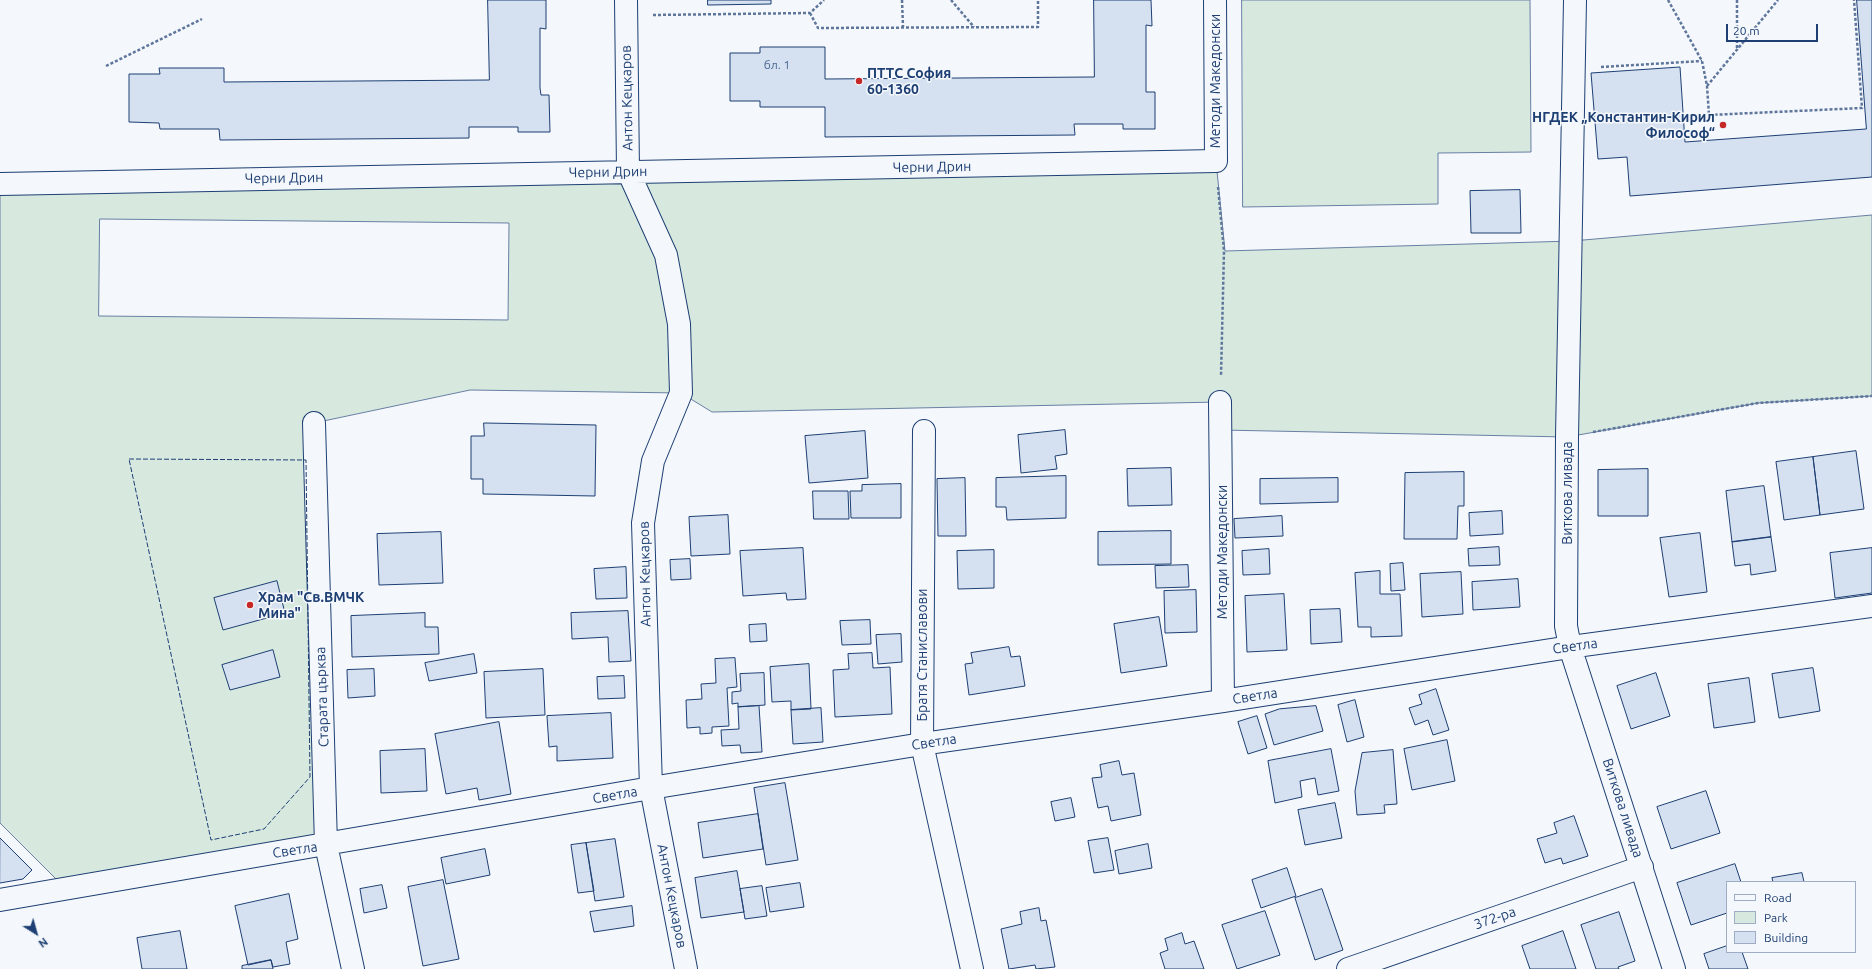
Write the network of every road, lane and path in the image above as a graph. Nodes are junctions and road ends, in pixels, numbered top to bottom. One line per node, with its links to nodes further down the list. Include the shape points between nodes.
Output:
1 (824, 0): 12 (path)
2 (902, 0): 15 (path)
3 (951, 0): 14 (path)
4 (1038, 0): 14 (path, via 1038,27)
5 (1215, 0): 21 (street, Методи Македонски)
6 (1575, 0): 19 (street, Виткова ливада)
7 (1668, 0): 17 (path)
8 (1737, 0): 16 (path)
9 (1778, 0): 16 (path)
10 (1854, 0): 20 (path, via 1862,108 1710,115)
11 (626, 8): 12 (path); 22 (street, Антон Кецкаров)
12 (810, 13): 15 (path, via 818,28)
13 (202, 19): 18 (path)
14 (974, 27): 15 (path)
15 (902, 28)
16 (1737, 49): 20 (path)
17 (1702, 61): 19 (path); 20 (path)
18 (106, 66)
19 (1574, 69): 28 (street, Виткова ливада)
20 (1707, 86)
21 (1216, 161): 22 (street, Черни Дрин); 25 (path, via 1224,251)
22 (628, 171): 23 (street, Черни Дрин); 33 (street, Антон Кецкаров, via 666,255 679,324 681,393 653,461 643,523)
23 (0, 184)
24 (1872, 396): 28 (path, via 1758,403)
25 (1220, 402): 31 (street, Методи Македонски)
26 (314, 423): 34 (street, Старата църква)
27 (924, 431): 32 (street, Братя Станиславови)
28 (1567, 437): 30 (street, Виткова ливада, via 1566,626)
29 (1872, 606): 30 (street, Светла)
30 (1570, 647): 31 (street, Светла); 35 (street, Виткова ливада)
31 (1223, 701): 32 (street, Светла)
32 (922, 744): 33 (street, Светла); 39 (street, Братя Станиславови)
33 (651, 788): 34 (street, Светла); 38 (street, Антон Кецкаров)
34 (326, 845): 36 (street, Светла); 37 (street, Старата църква)
35 (1642, 868): 40 (street, 372-ра); 41 (street, Виткова ливада)
36 (0, 900)
37 (352, 969)
38 (686, 969)
39 (972, 969)
40 (1348, 969)
41 (1674, 969)

